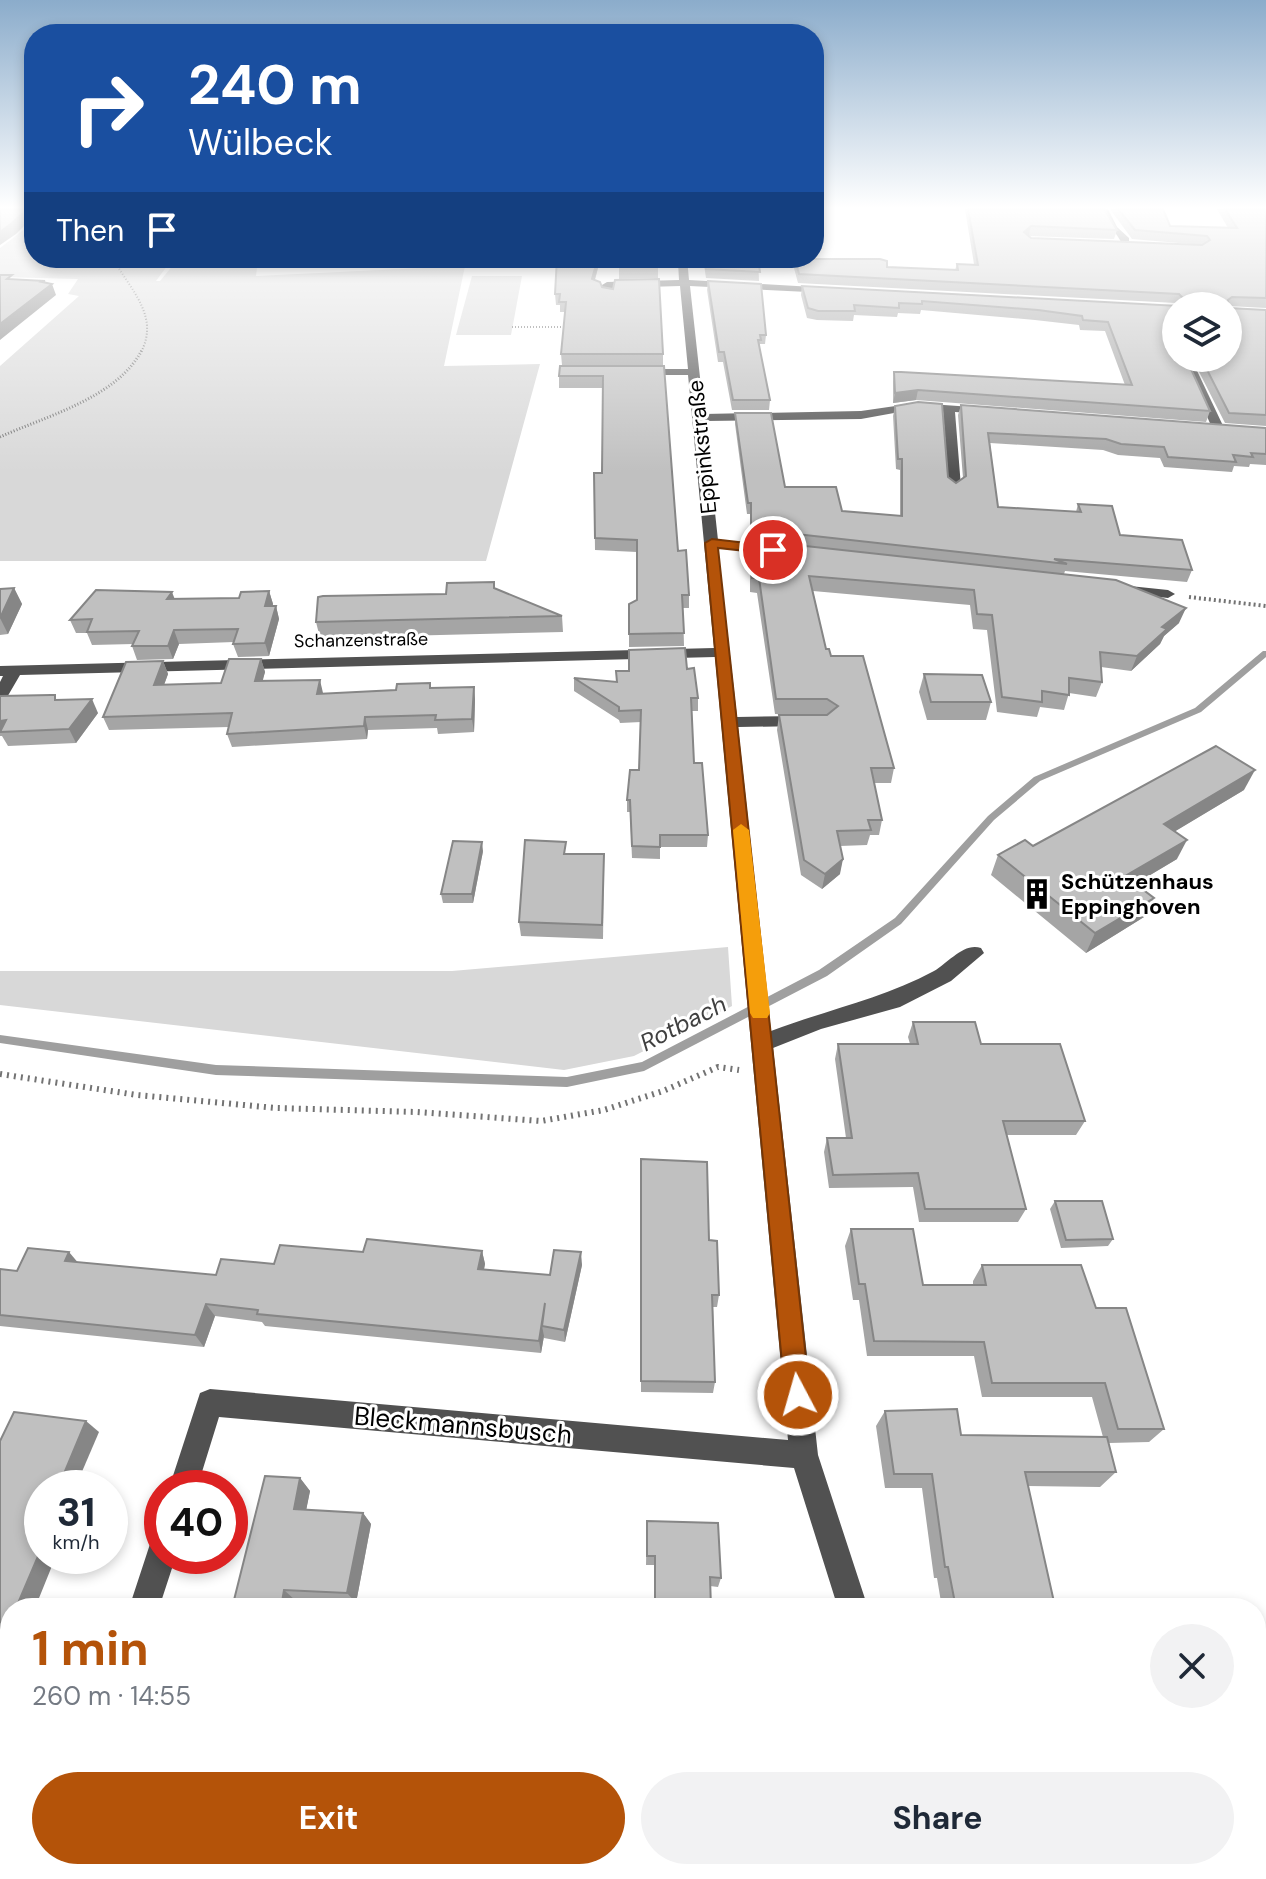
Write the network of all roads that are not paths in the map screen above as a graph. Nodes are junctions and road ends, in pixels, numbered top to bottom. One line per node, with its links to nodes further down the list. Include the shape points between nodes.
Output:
1 (687, 297): 3 (street, Eppinkstraße)
2 (634, 372): 3 (street)
3 (696, 372): 7 (street, Eppinkstraße)
4 (1193, 372): 8 (street, via 1224,430)
5 (949, 409): 6 (street); 7 (street, via 916,406 861,415); 9 (street)
6 (994, 412)
7 (699, 418): 10 (street, Eppinkstraße)
8 (1203, 428)
9 (955, 487)
10 (712, 543): 11 (street); 14 (street, Eppinkstraße)
11 (788, 552)
12 (1107, 587): 13 (street)
13 (1168, 594)
14 (723, 652): 15 (street, Schanzenstraße); 17 (street, Eppinkstraße)
15 (7, 671): 16 (street)
16 (0, 696)
17 (730, 722): 18 (street); 20 (street, Eppinkstraße)
18 (825, 722)
19 (974, 953): 20 (street, via 893,1001 817,1022)
20 (764, 1050): 21 (street, Eppinkstraße)
21 (804, 1455): 22 (street, Bleckmannsbusch, via 210,1403); 25 (street, Eppinkstraße)
22 (189, 1470)
23 (155, 1574): 24 (street)
24 (147, 1598)
25 (850, 1598)

